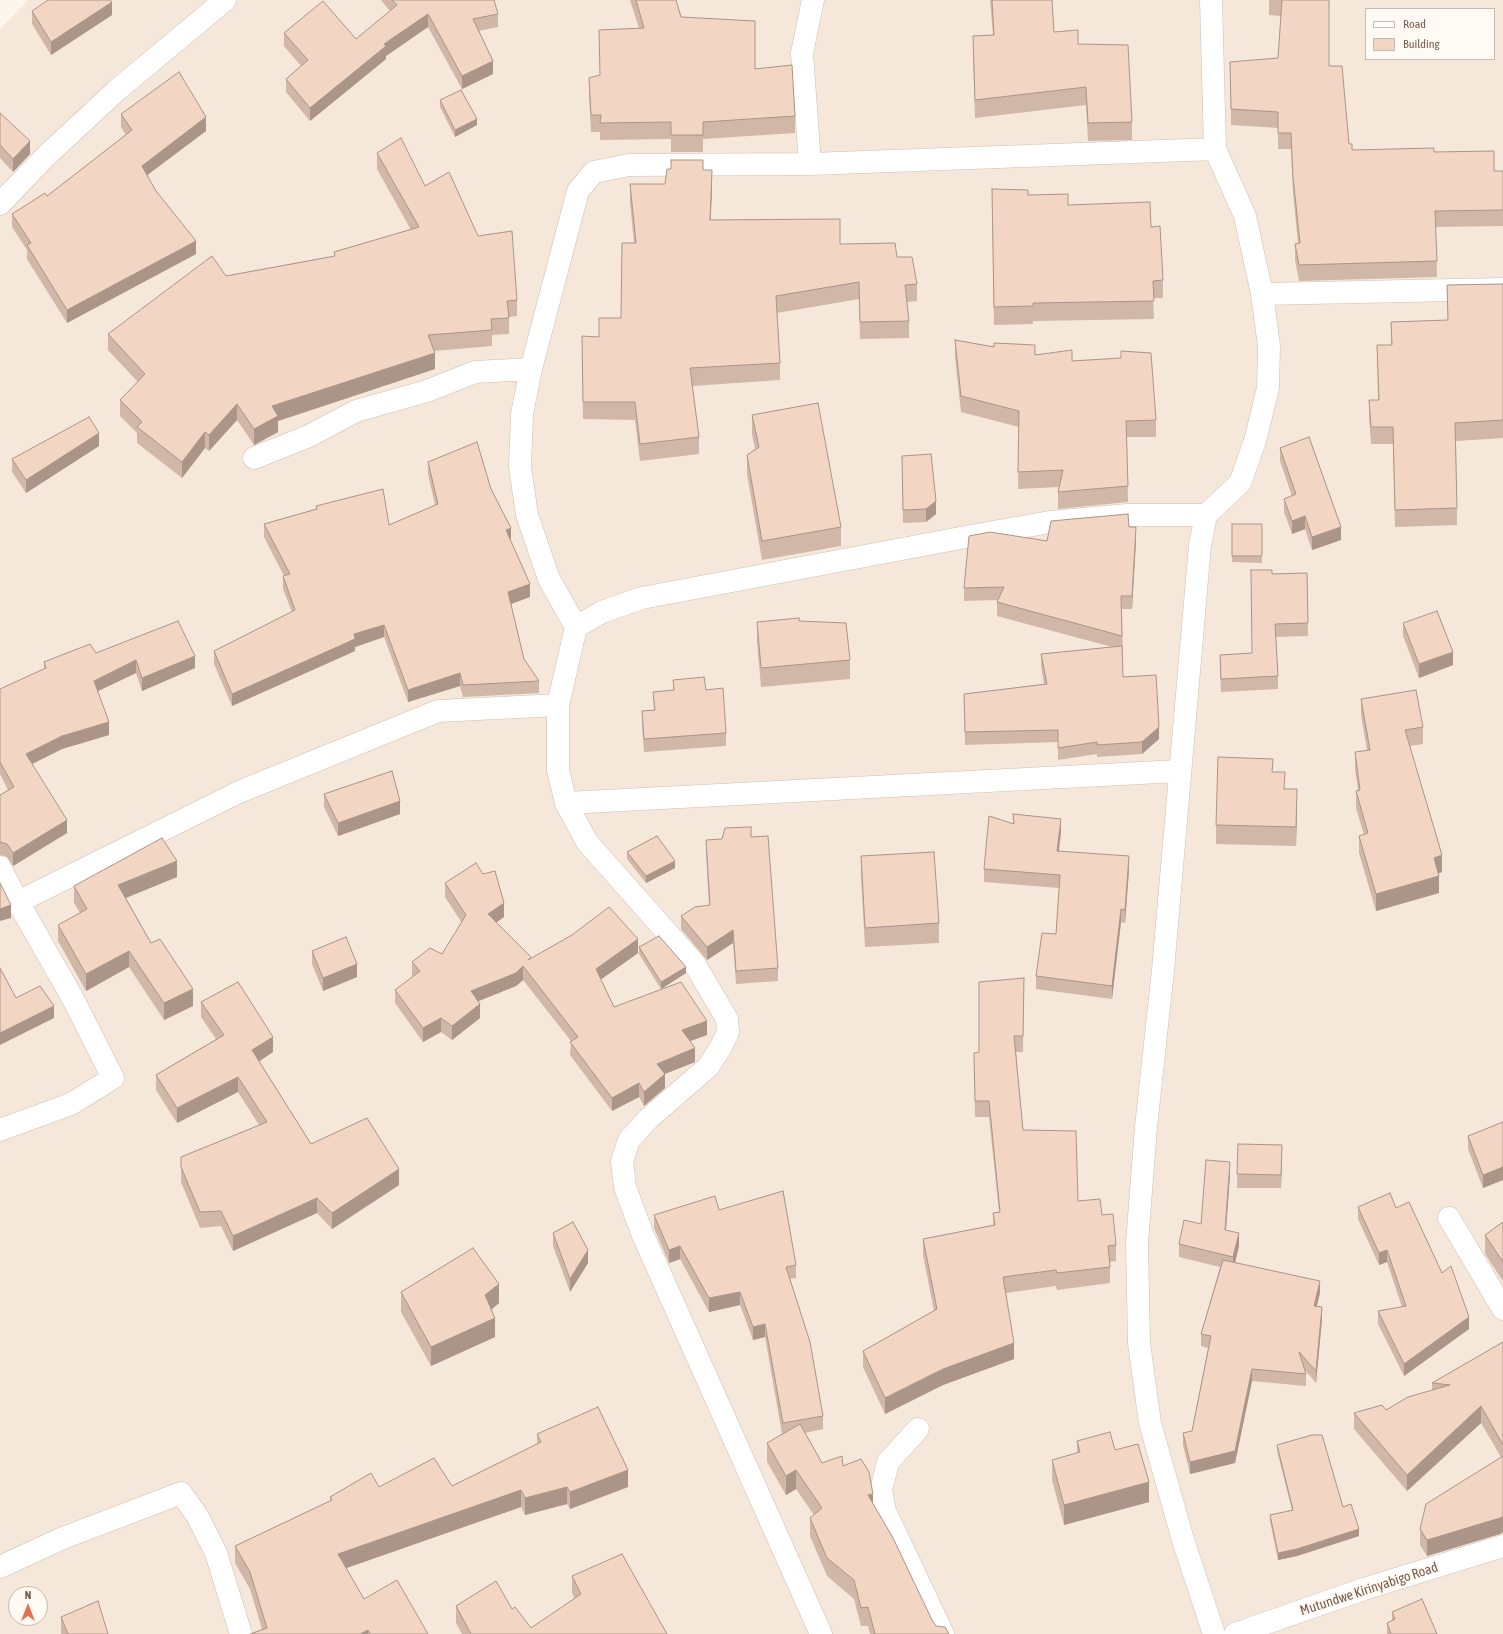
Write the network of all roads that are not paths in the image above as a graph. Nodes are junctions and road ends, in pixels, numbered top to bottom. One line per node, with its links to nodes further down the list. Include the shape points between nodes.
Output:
1 (225, 0): 6 (street, via 117,90 44,157)
2 (813, 0): 5 (street, via 802,53)
3 (1211, 0): 4 (street)
4 (1215, 150): 5 (street); 8 (street, via 1245,216)
5 (810, 164): 9 (street, via 629,165 594,172 578,191)
6 (0, 204)
7 (1503, 289): 8 (street)
8 (1262, 294): 11 (street, via 1268,346 1268,388 1255,441 1240,483)
9 (531, 369): 10 (street, via 474,372 427,391 356,411 308,436); 12 (street, via 522,414 520,466 527,515 549,579)
10 (254, 458)
11 (1206, 515): 12 (street, via 1127,515 1050,522 970,536 642,598 602,612); 14 (street, via 1200,545)
12 (576, 627): 13 (street)
13 (558, 705): 15 (street, via 558,770); 17 (street, via 438,711 239,792)
14 (1179, 771): 15 (street); 27 (street, via 1137,1243 1139,1343 1150,1423 1183,1540)
15 (566, 804): 25 (street, via 587,842 694,963 727,1019 728,1032 722,1047 708,1067 648,1119 629,1140 622,1161 625,1187 642,1233)
16 (0, 867): 17 (street)
17 (18, 902): 18 (street, via 72,997 113,1078 71,1104)
18 (0, 1130)
19 (1449, 1218): 20 (street)
20 (1503, 1309)
21 (918, 1429): 26 (street, via 888,1462 881,1490 885,1511)
22 (1503, 1546): 28 (street, Mutundwe Kirinyabigo Road, via 1364,1589)
23 (0, 1567): 24 (street, via 63,1538 181,1493 198,1517 216,1553)
24 (241, 1634)
25 (821, 1634)
26 (943, 1634)
27 (1214, 1634)
28 (1235, 1634)

